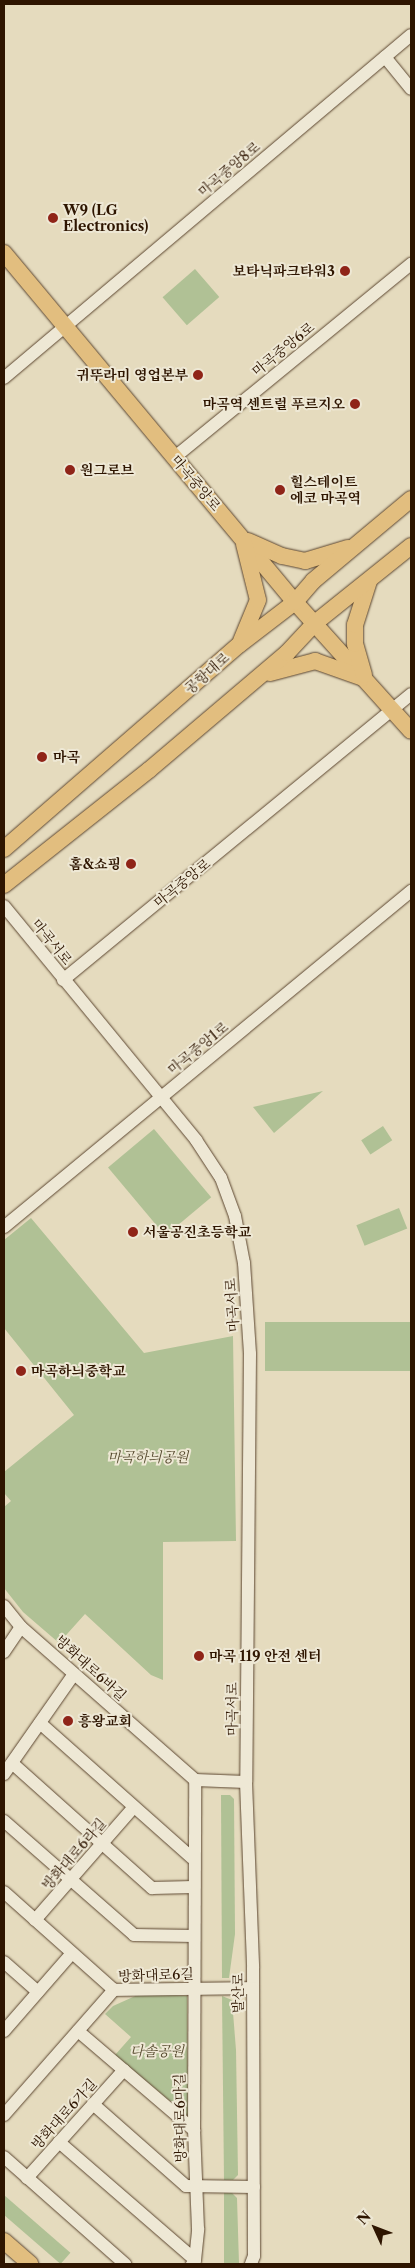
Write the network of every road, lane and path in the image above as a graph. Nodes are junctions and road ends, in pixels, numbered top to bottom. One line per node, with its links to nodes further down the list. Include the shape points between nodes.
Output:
1 (411, 35): 2 (street, 마곡중앙8로)
2 (385, 57): 3 (street); 6 (street, 마곡중앙8로)
3 (411, 89)
4 (4, 253): 6 (main road, 마곡중앙로)
5 (411, 264): 8 (street, 마곡중앙6로)
6 (66, 327): 7 (street, 마곡중앙8로); 8 (main road, 마곡중앙로)
7 (4, 378)
8 (175, 457): 10 (main road, 마곡중앙로)
9 (411, 500): 12 (main road, 공항대로)
10 (242, 538): 12 (main road, via 282,556 305,561); 14 (main road, 마곡중앙로); 16 (main road, via 258,600)
11 (411, 546): 13 (main road)
12 (353, 547): 14 (main road, 공항대로, via 313,581)
13 (369, 581): 15 (main road); 18 (main road, via 354,625 355,644)
14 (295, 602): 15 (main road, 마곡중앙로); 16 (main road, 공항대로)
15 (315, 624): 17 (main road); 18 (main road, 마곡중앙로)
16 (239, 645): 22 (main road, 공항대로)
17 (256, 679): 18 (main road, via 286,666 315,661); 23 (main road)
18 (365, 679): 20 (main road, 마곡중앙로)
19 (411, 694): 20 (street)
20 (392, 710): 21 (main road, 마곡중앙로); 26 (street, 마곡중앙로)
21 (411, 731)
22 (4, 849)
23 (4, 885)
24 (411, 891): 27 (street, 마곡중앙1로)
25 (4, 906): 26 (street, 마곡서로)
26 (63, 980): 27 (street, 마곡서로)
27 (161, 1098): 28 (street, 마곡중앙1로); 37 (street, 마곡서로, via 196,1140 221,1178 235,1216 244,1263 250,1354)
28 (4, 1227)
29 (4, 1606): 30 (street, 방화대로6바길)
30 (21, 1627): 31 (street); 32 (street, 방화대로6바길)
31 (4, 1652)
32 (74, 1674): 33 (street); 36 (street, 방화대로6바길)
33 (40, 1723): 34 (street); 38 (street)
34 (12, 1763): 35 (street); 40 (street)
35 (4, 1774)
36 (194, 1780): 37 (street); 41 (street)
37 (246, 1782): 49 (street, 발산로)
38 (134, 1807): 40 (street, 방화대로6라길); 41 (street)
39 (4, 1821): 42 (street)
40 (102, 1844): 42 (street, 방화대로6라길); 43 (street, via 152,1888)
41 (192, 1858): 43 (street)
42 (71, 1880): 45 (street, 방화대로6라길); 46 (street, via 134,1935)
43 (194, 1887): 46 (street)
44 (4, 1892): 45 (street)
45 (35, 1920): 47 (street)
46 (194, 1936): 50 (street)
47 (72, 1953): 51 (street); 52 (street)
48 (4, 1962): 52 (street)
49 (253, 1988): 50 (street, 방화대로6길); 63 (street, 발산로)
50 (195, 1989): 51 (street, 방화대로6길); 58 (street, 방화대로6마길)
51 (114, 1990): 54 (street, 방화대로6길)
52 (38, 1992): 53 (street)
53 (5, 2028)
54 (78, 2030): 55 (street); 57 (street, 방화대로6길)
55 (124, 2070): 56 (street, 방화대로6가길); 58 (street)
56 (93, 2104): 59 (street, 방화대로6가길); 62 (street, 방화대로6마길, via 186,2186)
57 (4, 2115)
58 (194, 2130): 62 (street, 방화대로6마길)
59 (59, 2142): 61 (street, 방화대로6가길); 66 (street, 방화대로6마길)
60 (4, 2157): 61 (street)
61 (28, 2178): 68 (street)
62 (197, 2186): 63 (street); 66 (street, 방화대로6마길)
63 (254, 2187): 65 (street, 발산로)
64 (4, 2241): 67 (main road)
65 (254, 2261)
66 (194, 2262)
67 (30, 2264)
68 (126, 2264)

